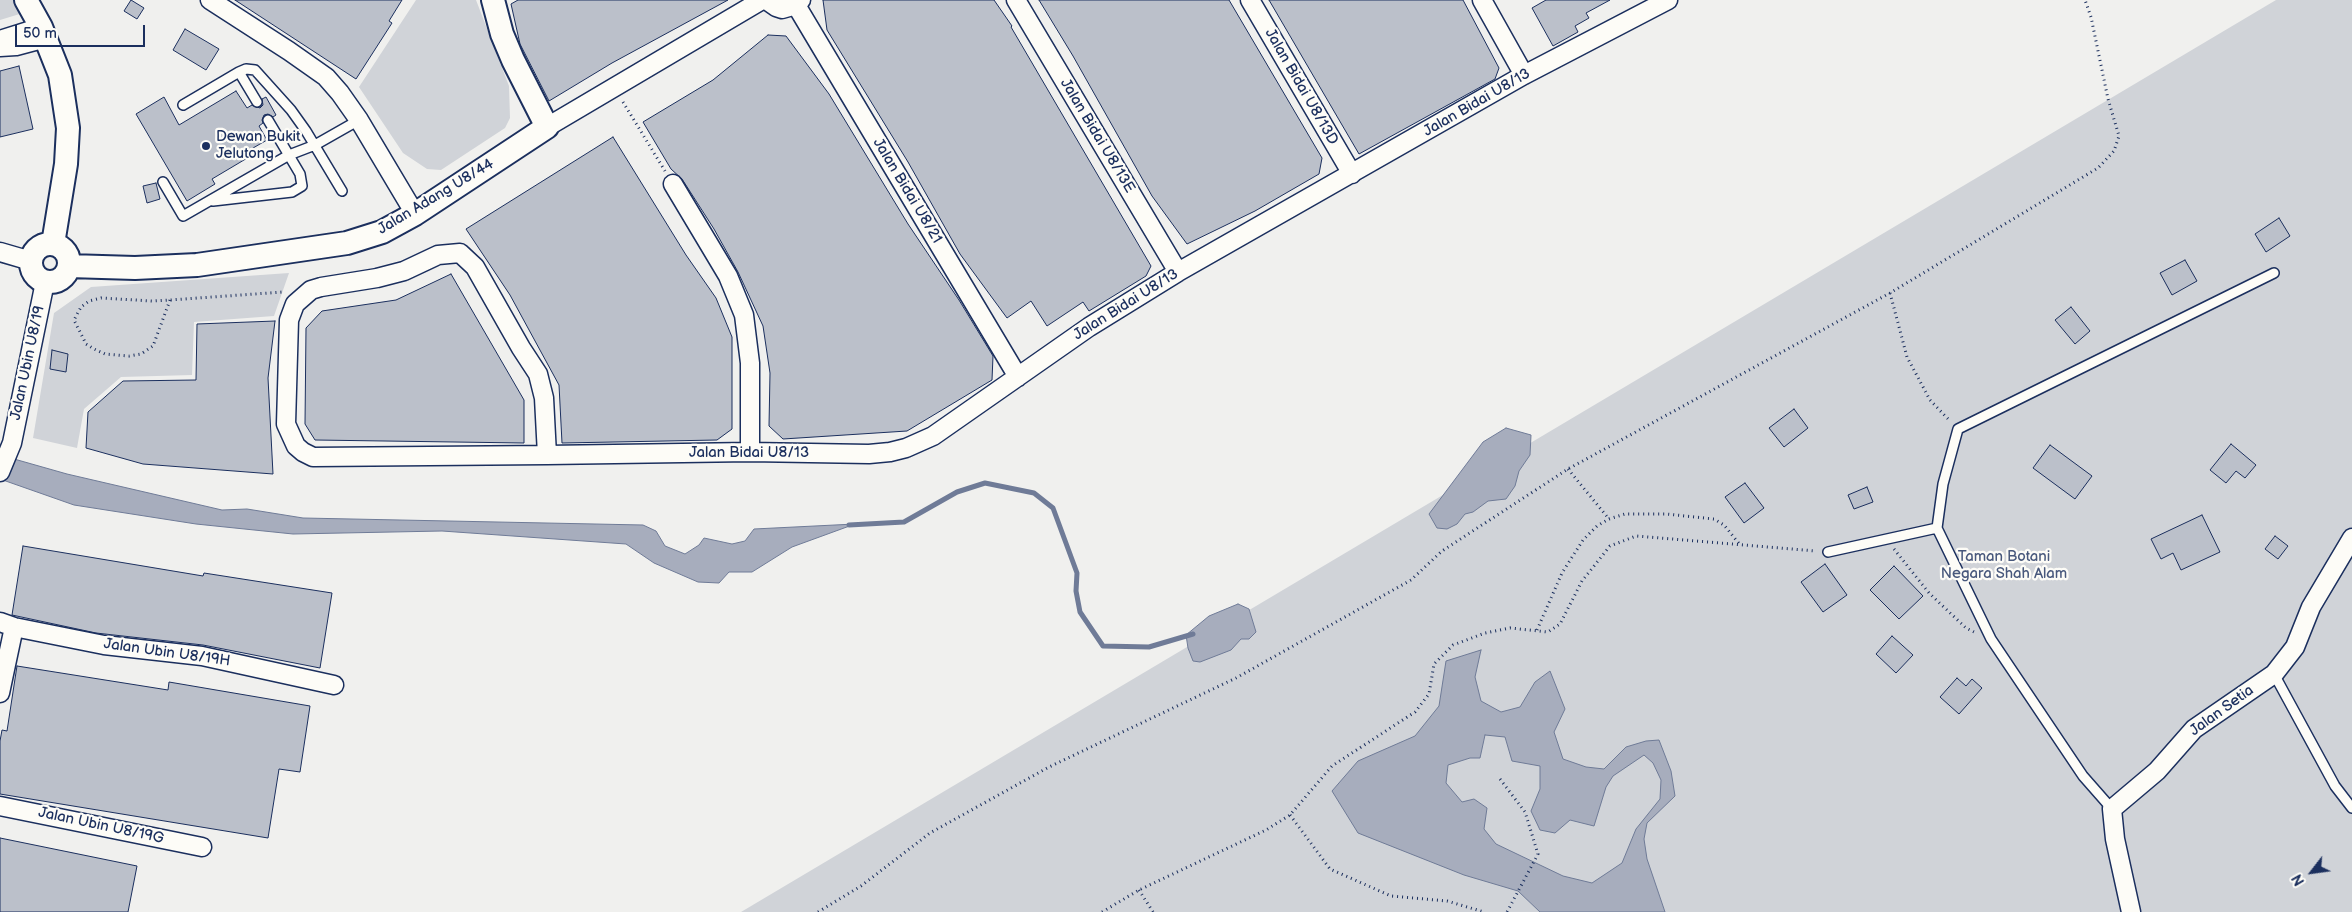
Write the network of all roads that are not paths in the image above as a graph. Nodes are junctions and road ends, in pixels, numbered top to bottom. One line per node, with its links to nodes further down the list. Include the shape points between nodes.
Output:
1 (26, 0): 11 (street)
2 (210, 0): 19 (street, via 326,77)
3 (493, 0): 20 (street, via 513,60)
4 (762, 0): 20 (street, Jalan Adang U8/44)
5 (766, 0): 10 (street, via 782,9)
6 (1016, 0): 33 (street, Jalan Bidai U8/13E)
7 (1250, 0): 23 (street, Jalan Bidai U8/13D)
8 (1482, 0): 15 (street)
9 (1668, 0): 15 (street, Jalan Bidai U8/13)
10 (798, 3): 36 (street, Jalan Bidai U8/21)
11 (43, 32): 12 (street); 13 (street, via 16,46); 29 (street, via 60,75 68,128 66,164)
12 (0, 40)
13 (0, 47)
14 (239, 72): 16 (lane); 17 (lane); 21 (lane, via 255,70 291,110)
15 (1524, 76): 23 (street, Jalan Bidai U8/13)
16 (257, 102)
17 (183, 105)
18 (268, 120): 22 (lane)
19 (359, 120): 21 (lane); 28 (street)
20 (548, 127): 28 (street, Jalan Adang U8/44)
21 (315, 146): 22 (lane); 26 (lane)
22 (289, 155): 27 (lane); 27 (lane, via 302,181 298,189)
23 (1352, 174): 33 (street, Jalan Bidai U8/13)
24 (163, 182): 27 (lane, via 183,216)
25 (673, 184): 37 (street, via 728,276 744,315 750,363)
26 (342, 191)
27 (208, 202)
28 (415, 214): 32 (street, Jalan Adang U8/44, via 382,232 347,243 197,265 135,268)
29 (53, 244): 31 (street, via 38,248); 32 (street, via 65,252)
30 (0, 252): 31 (street)
31 (30, 261): 35 (street, via 33,273)
32 (69, 266): 35 (street, via 63,278)
33 (1178, 272): 36 (street, Jalan Bidai U8/13, via 1089,327)
34 (2274, 274): 40 (lane, via 1958,429 1943,484)
35 (46, 282): 39 (street, Jalan Ubin U8/19, via 12,443)
36 (1018, 377): 37 (street, Jalan Bidai U8/13, via 933,436 906,448 869,454)
37 (750, 452): 38 (street, Jalan Bidai U8/13)
38 (547, 454): 38 (street, Jalan Bidai U8/13, via 544,398 538,374 475,267 460,253 438,255 404,271 377,278 311,290 296,304 289,320 286,424 292,439 303,452 313,457)
39 (0, 472)
40 (1937, 528): 42 (lane); 49 (lane, via 1991,639 2083,776)
41 (2352, 538): 44 (street, Jalan Setia, via 2311,607 2295,647)
42 (1828, 552)
43 (7, 625): 45 (street, Jalan Ubin U8/19H, via 112,646 202,656); 46 (street)
44 (2274, 674): 48 (lane, via 2335,786); 49 (street, Jalan Setia, via 2194,729 2157,771)
45 (334, 685)
46 (0, 693)
47 (0, 806): 50 (street, Jalan Ubin U8/19G)
48 (2352, 808)
49 (2112, 809): 51 (street)
50 (202, 847)
51 (2131, 912)

